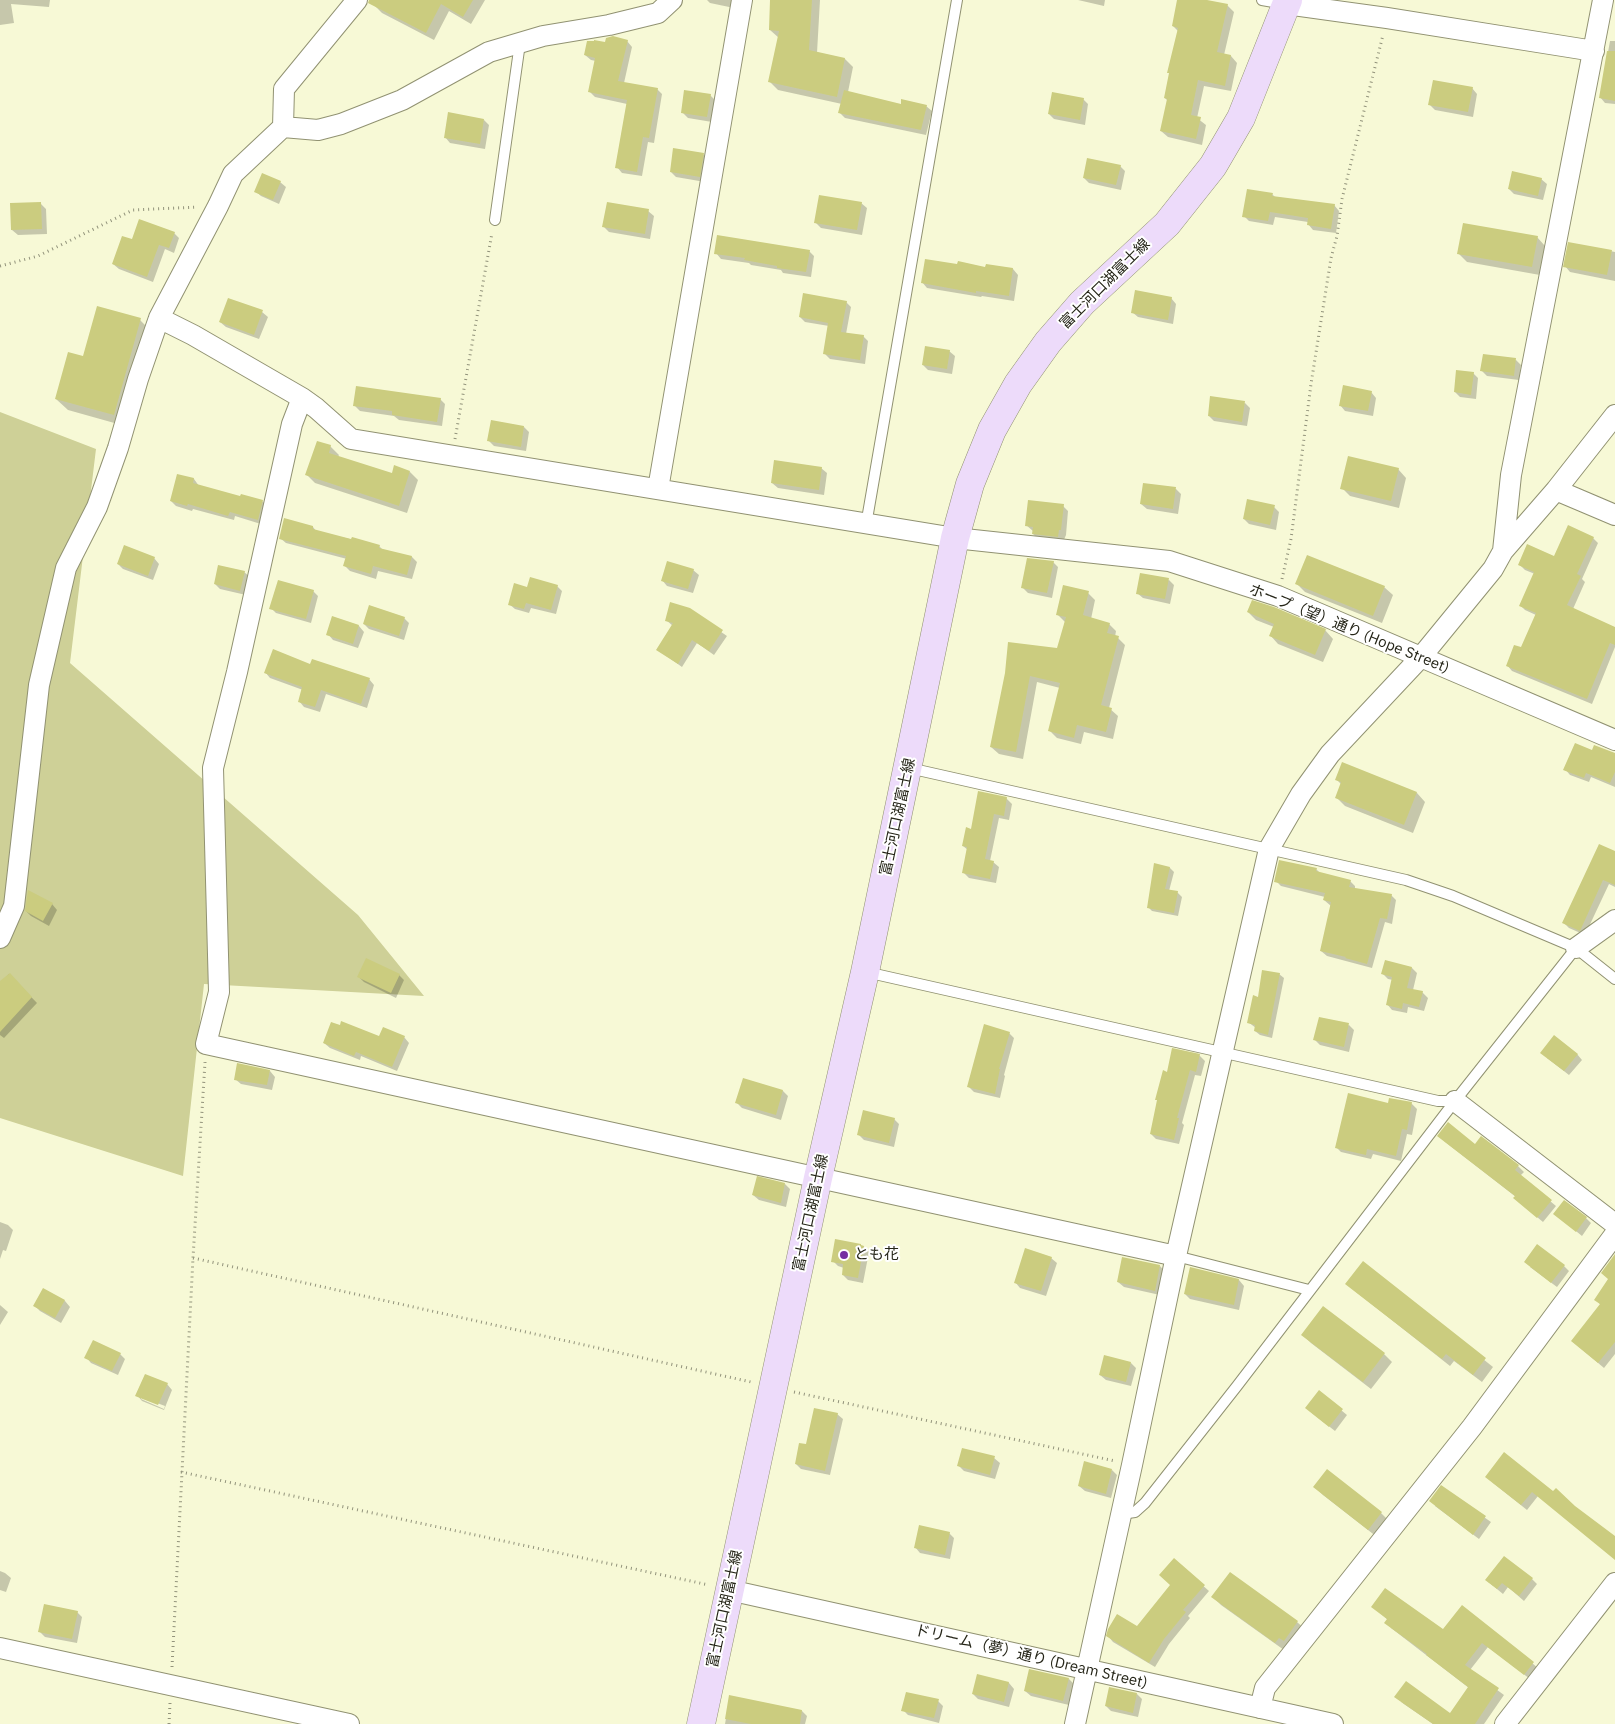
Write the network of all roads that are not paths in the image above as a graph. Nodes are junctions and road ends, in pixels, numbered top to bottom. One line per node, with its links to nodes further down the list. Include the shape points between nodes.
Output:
1 (357, 0): 9 (street, via 284,89)
2 (672, 0): 7 (street, via 658,13)
3 (742, 0): 14 (street)
4 (957, 0): 17 (lane)
5 (1602, 0): 8 (street)
6 (1279, 1): 8 (street); 18 (main road, 富士河口湖富士線, via 1241,118 1213,166 1166,224 1082,303 1018,384 992,430 970,484)
7 (520, 43): 9 (street, via 489,52 402,100 340,124 318,130); 10 (lane)
8 (1594, 51): 19 (street, via 1511,475)
9 (283, 127): 11 (street, via 233,174)
10 (495, 220)
11 (158, 318): 12 (street, ホープ（望）通り (Hope Street)); 25 (street, via 97,507 66,568 39,685 14,906)
12 (302, 398): 14 (street, ホープ（望）通り (Hope Street), via 351,439); 31 (street, via 292,424 213,768 219,992 206,1044)
13 (1615, 415): 15 (street)
14 (658, 489): 17 (street, ホープ（望）通り (Hope Street))
15 (1556, 490): 16 (street); 19 (street)
16 (1615, 515)
17 (866, 525): 18 (street, ホープ（望）通り (Hope Street))
18 (955, 538): 20 (street, ホープ（望）通り (Hope Street), via 1169,560 1278,596); 22 (main road, 富士河口湖富士線)
19 (1503, 551): 20 (street, via 1493,569)
20 (1421, 657): 21 (street, ホープ（望）通り (Hope Street)); 23 (street, via 1330,754)
21 (1615, 740)
22 (908, 768): 23 (lane); 27 (main road, 富士河口湖富士線)
23 (1270, 849): 26 (lane, via 1406,880 1453,896); 29 (street)
24 (1615, 920): 26 (street)
25 (0, 938)
26 (1576, 948): 28 (lane); 30 (lane)
27 (865, 972): 29 (lane); 31 (main road, 富士河口湖富士線)
28 (1615, 979)
29 (1222, 1053): 30 (lane, via 1438,1101); 34 (street)
30 (1455, 1101): 32 (street); 35 (lane)
31 (818, 1178): 34 (street); 38 (main road, 富士河口湖富士線)
32 (1615, 1224)
33 (1615, 1234): 41 (street, via 1472,1426 1265,1688)
34 (1176, 1256): 35 (lane); 36 (street)
35 (1309, 1290): 36 (lane, via 1145,1503 1134,1512)
36 (1121, 1514): 40 (street)
37 (1615, 1583): 46 (street)
38 (729, 1590): 40 (street, ドリーム（夢）通り (Dream Street)); 43 (main road, 富士河口湖富士線)
39 (0, 1648): 42 (street)
40 (1087, 1670): 41 (street, ドリーム（夢）通り (Dream Street)); 44 (street)
41 (1260, 1708): 45 (street, ドリーム（夢）通り (Dream Street))
42 (349, 1724)
43 (701, 1724)
44 (1075, 1724)
45 (1333, 1724)
46 (1505, 1724)

